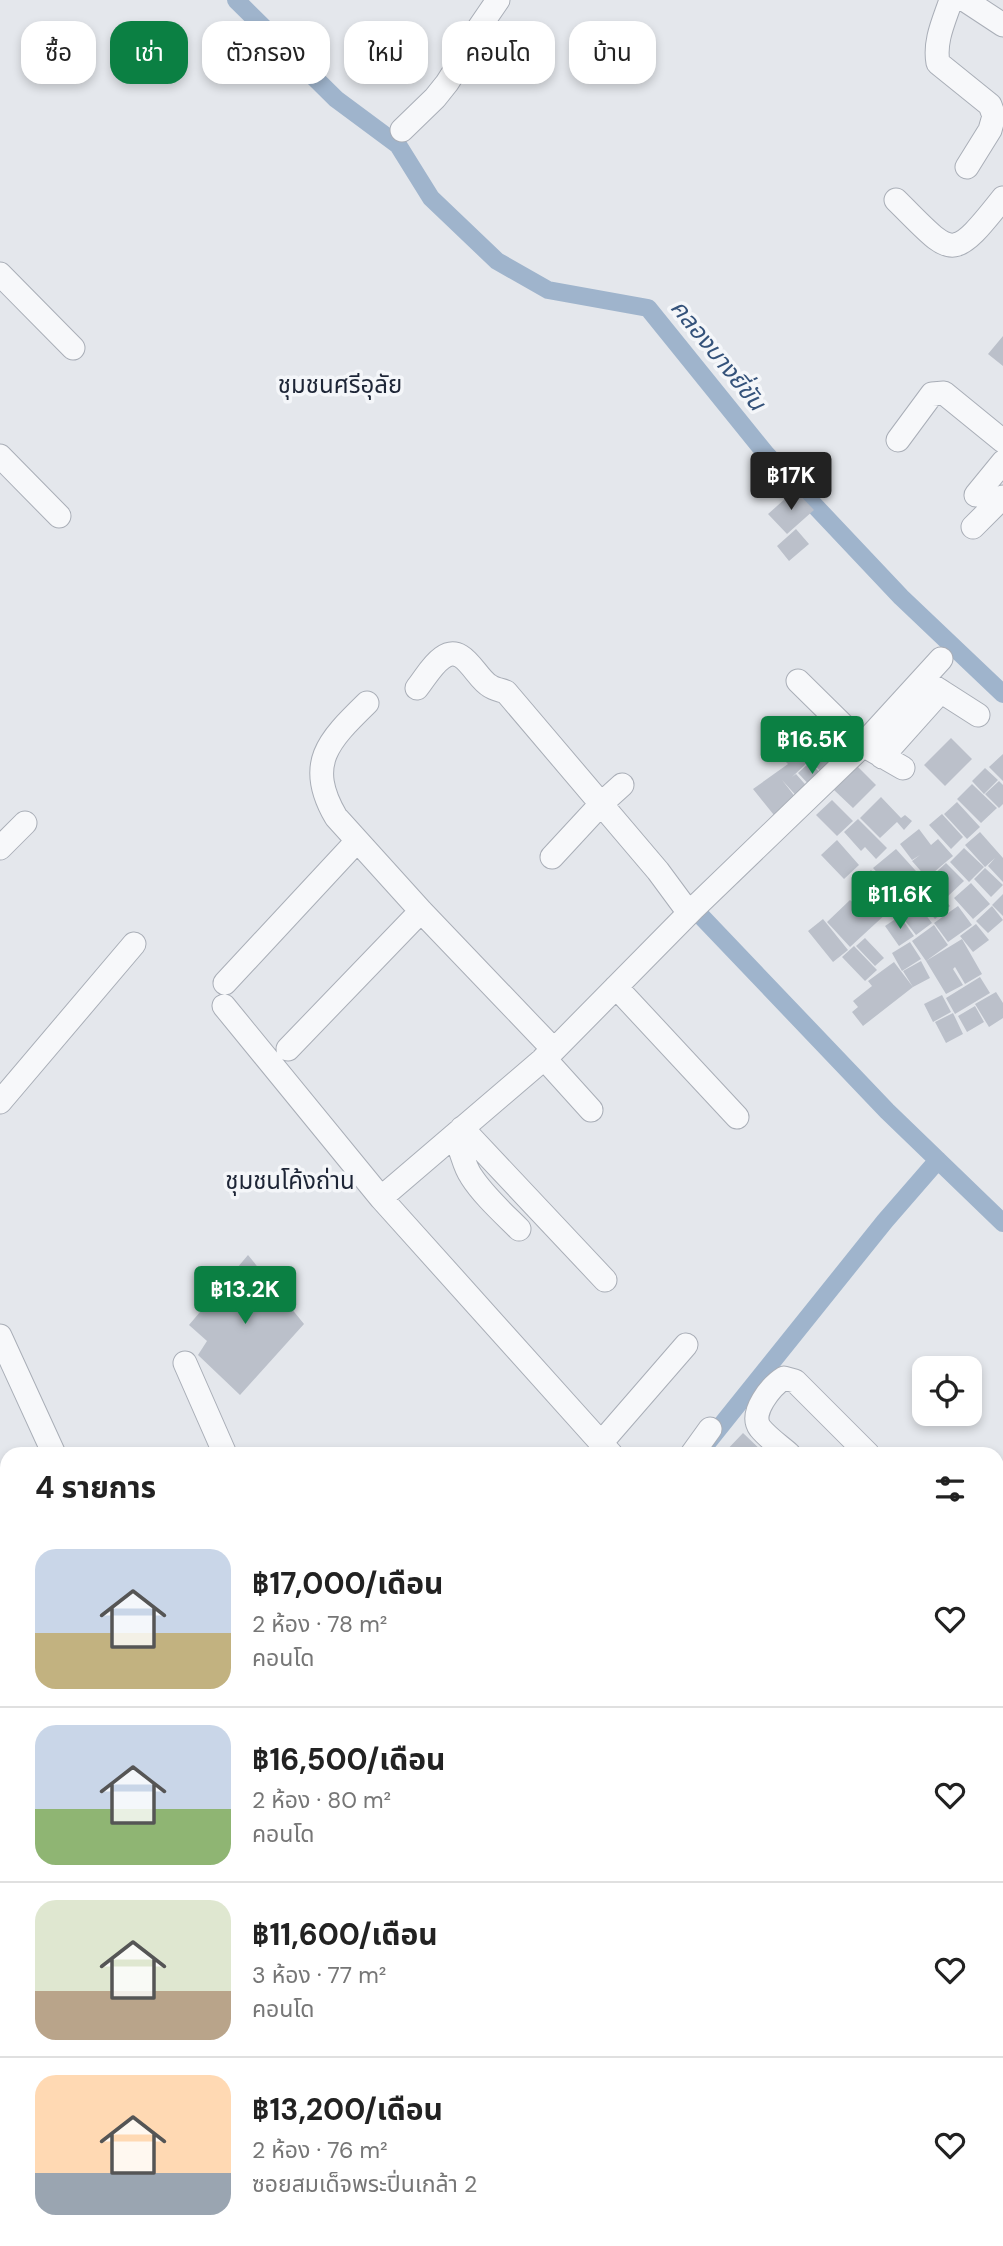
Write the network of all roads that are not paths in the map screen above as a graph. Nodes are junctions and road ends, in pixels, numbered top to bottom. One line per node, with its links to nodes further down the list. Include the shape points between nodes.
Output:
1 (498, 0): 5 (street, via 447,83)
2 (951, 0): 6 (street, via 939,33 938,63 990,105 994,116)
3 (965, 0): 4 (street)
4 (1003, 25)
5 (402, 130)
6 (967, 167)
7 (1003, 198): 8 (street, via 974,235 950,247)
8 (896, 200)
9 (0, 274): 10 (street)
10 (74, 348)
11 (898, 440): 12 (street, via 932,394 944,393)
12 (1003, 441)
13 (0, 456): 17 (street)
14 (1003, 462): 15 (street)
15 (976, 495)
16 (1003, 496): 18 (street, via 973,527)
17 (59, 516)
18 (1003, 522)
19 (941, 659): 21 (street)
20 (798, 681): 25 (street)
21 (932, 685): 24 (street); 25 (street)
22 (417, 688): 28 (street, via 446,655 464,658 489,686 506,692)
23 (367, 703): 30 (street, via 327,751 320,779 336,817)
24 (978, 715)
25 (872, 751): 26 (street); 34 (street)
26 (903, 768)
27 (622, 785): 28 (street)
28 (601, 804): 32 (street); 34 (street)
29 (26, 823): 31 (street)
30 (357, 841): 33 (street); 36 (street)
31 (0, 848)
32 (552, 857)
33 (421, 911): 39 (street); 40 (street)
34 (689, 913): 37 (street)
35 (134, 944): 41 (street)
36 (225, 983)
37 (616, 986): 40 (street); 43 (street)
38 (224, 1006): 45 (street)
39 (288, 1049)
40 (549, 1054): 42 (street); 44 (street)
41 (0, 1102)
42 (591, 1110)
43 (737, 1117)
44 (457, 1132): 45 (street); 46 (street, via 472,1178); 47 (street)
45 (381, 1198): 54 (street)
46 (519, 1229)
47 (605, 1280)
48 (0, 1336): 53 (street)
49 (686, 1345): 55 (street)
50 (185, 1363): 52 (street)
51 (710, 1429): 56 (street)
52 (220, 1445)
53 (51, 1447)
54 (605, 1447)
55 (607, 1447)
56 (697, 1447)
57 (781, 1447): 58 (street, via 759,1427 757,1418 773,1385 784,1378 795,1381)
58 (861, 1447)

